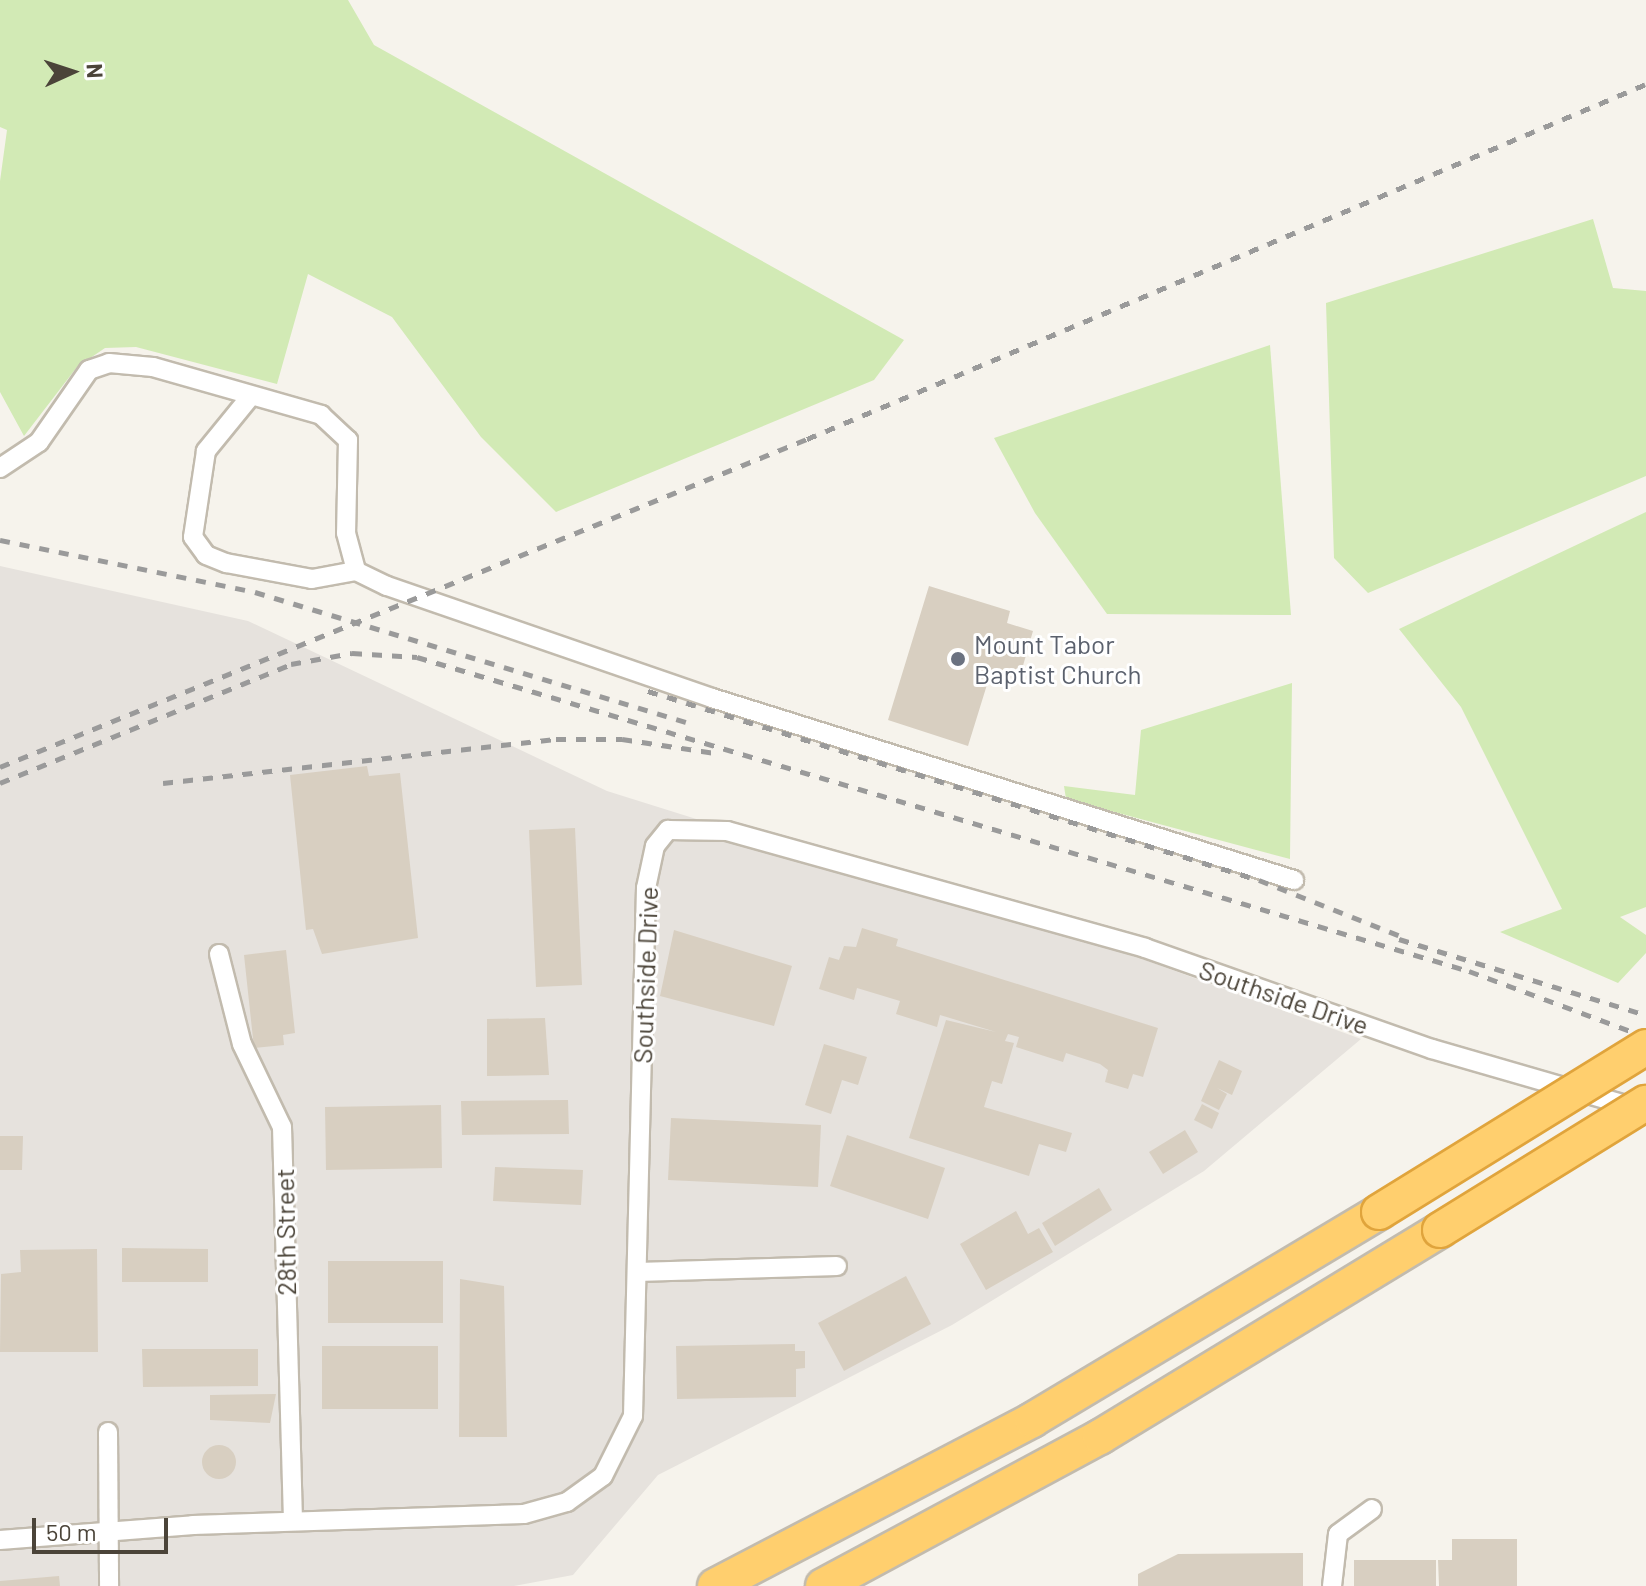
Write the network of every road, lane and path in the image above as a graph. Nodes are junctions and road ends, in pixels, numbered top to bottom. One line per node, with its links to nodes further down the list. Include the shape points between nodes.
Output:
1 (250, 397): 2 (street, via 153,367 109,363 89,370 39,442); 3 (street, via 340,427 351,461 346,533); 3 (street, via 206,451 193,537 206,555 226,563 312,579)
2 (0, 468)
3 (356, 571): 4 (street, via 413,598 712,698)
4 (1294, 880)
5 (219, 954): 13 (street, 28th Street, via 242,1044 282,1127)
6 (1646, 1047): 17 (highway, bridge, via 1032,1420)
7 (1646, 1103): 18 (highway, bridge, via 1100,1437)
8 (1646, 1111): 10 (street, Southside Drive, via 1432,1049 1145,948 689,825 668,830 655,846 646,888)
9 (837, 1266): 10 (street)
10 (638, 1272): 13 (street, Southside Drive, via 633,1416 617,1458 587,1490 524,1514)
11 (108, 1432): 14 (street)
12 (1372, 1509): 19 (street, via 1338,1534)
13 (293, 1521): 14 (street, Southside Drive)
14 (109, 1530): 15 (street, Southside Drive); 16 (street)
15 (0, 1540)
16 (109, 1586)
17 (715, 1586)
18 (823, 1586)
19 (1332, 1586)

